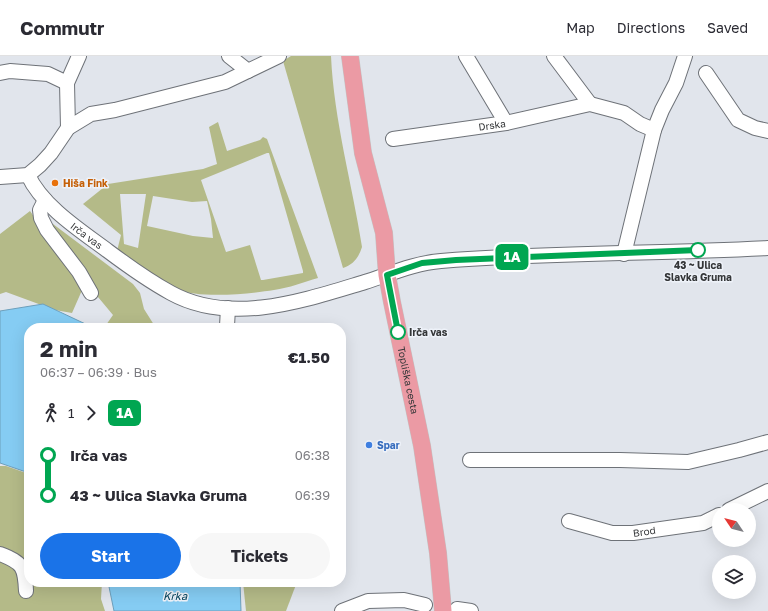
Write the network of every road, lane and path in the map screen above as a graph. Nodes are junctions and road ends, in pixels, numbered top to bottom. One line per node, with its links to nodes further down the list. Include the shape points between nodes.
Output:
1 (78, 56): 11 (street)
2 (229, 56): 8 (street)
3 (279, 56): 8 (street)
4 (350, 56): 23 (main road, Topliška cesta, via 363,153 384,233)
5 (466, 56): 13 (street)
6 (554, 56): 12 (street)
7 (685, 56): 15 (street, via 676,83)
8 (248, 71): 14 (street, via 225,82 92,114)
9 (0, 73): 11 (street, via 10,71 48,74)
10 (706, 73): 16 (street, via 738,120)
11 (67, 83): 14 (street)
12 (590, 104): 13 (street, Drska); 15 (street, Drska, via 624,113)
13 (506, 123): 17 (street, Drska)
14 (68, 128): 18 (street, via 51,153)
15 (654, 130): 22 (street)
16 (768, 131)
17 (393, 139)
18 (28, 175): 19 (street); 20 (street, Irča vas, via 33,188)
19 (0, 177)
20 (45, 200): 24 (street, via 40,210 41,218); 25 (street, Irča vas, via 84,234 172,294 188,301)
21 (768, 248): 22 (street, Irča vas)
22 (624, 254): 23 (street, Irča vas, via 499,257 422,263)
23 (387, 275): 25 (street, Irča vas, via 276,305); 38 (main road, Topliška cesta, via 422,446 438,553)
24 (91, 292)
25 (228, 308): 26 (street)
26 (227, 323)
27 (768, 442): 28 (street, via 688,462)
28 (470, 460)
29 (768, 491): 30 (street)
30 (743, 503)
31 (712, 518): 32 (street, Brod, via 703,523 633,533 612,533)
32 (569, 521)
33 (0, 554): 34 (street, via 16,561)
34 (24, 570)
35 (26, 587): 36 (street)
36 (26, 591)
37 (425, 604): 39 (street, via 404,600 368,601)
38 (450, 610): 40 (street)
39 (342, 611)
40 (471, 611)

